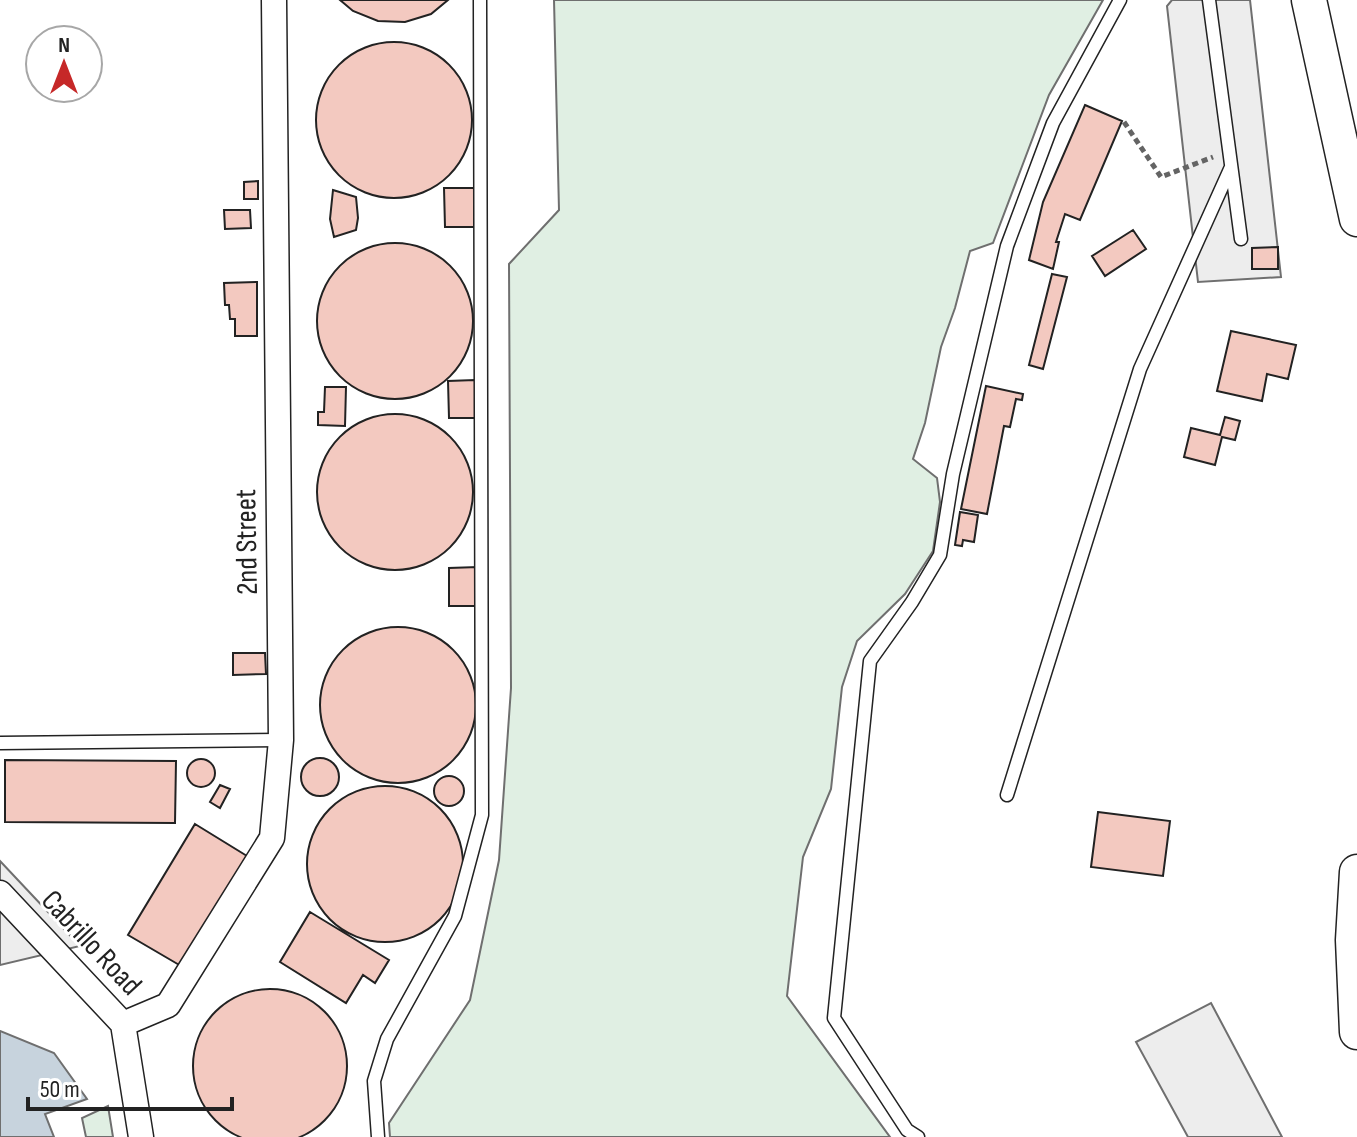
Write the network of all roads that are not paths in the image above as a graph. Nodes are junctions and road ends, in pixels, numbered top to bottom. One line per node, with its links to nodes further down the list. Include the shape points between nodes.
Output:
1 (274, 0): 9 (street, 2nd Street)
2 (480, 0): 17 (lane, via 482,815 455,916 387,1039 374,1081)
3 (1120, 0): 18 (lane, via 1053,123 1007,246 953,474 940,555 870,661 834,1018 907,1130)
4 (1209, 0): 6 (lane)
5 (1309, 0): 7 (main road)
6 (1231, 167): 8 (lane); 11 (lane, via 1140,369)
7 (1357, 219)
8 (1241, 239)
9 (281, 740): 10 (lane); 14 (street, 2nd Street, via 272,838 168,1005)
10 (0, 743)
11 (1007, 795)
12 (1357, 872): 15 (main road)
13 (0, 893): 14 (street, Cabrillo Road)
14 (123, 1024): 16 (street, Cabrillo Road)
15 (1357, 1032)
16 (141, 1137)
17 (378, 1137)
18 (918, 1137)

